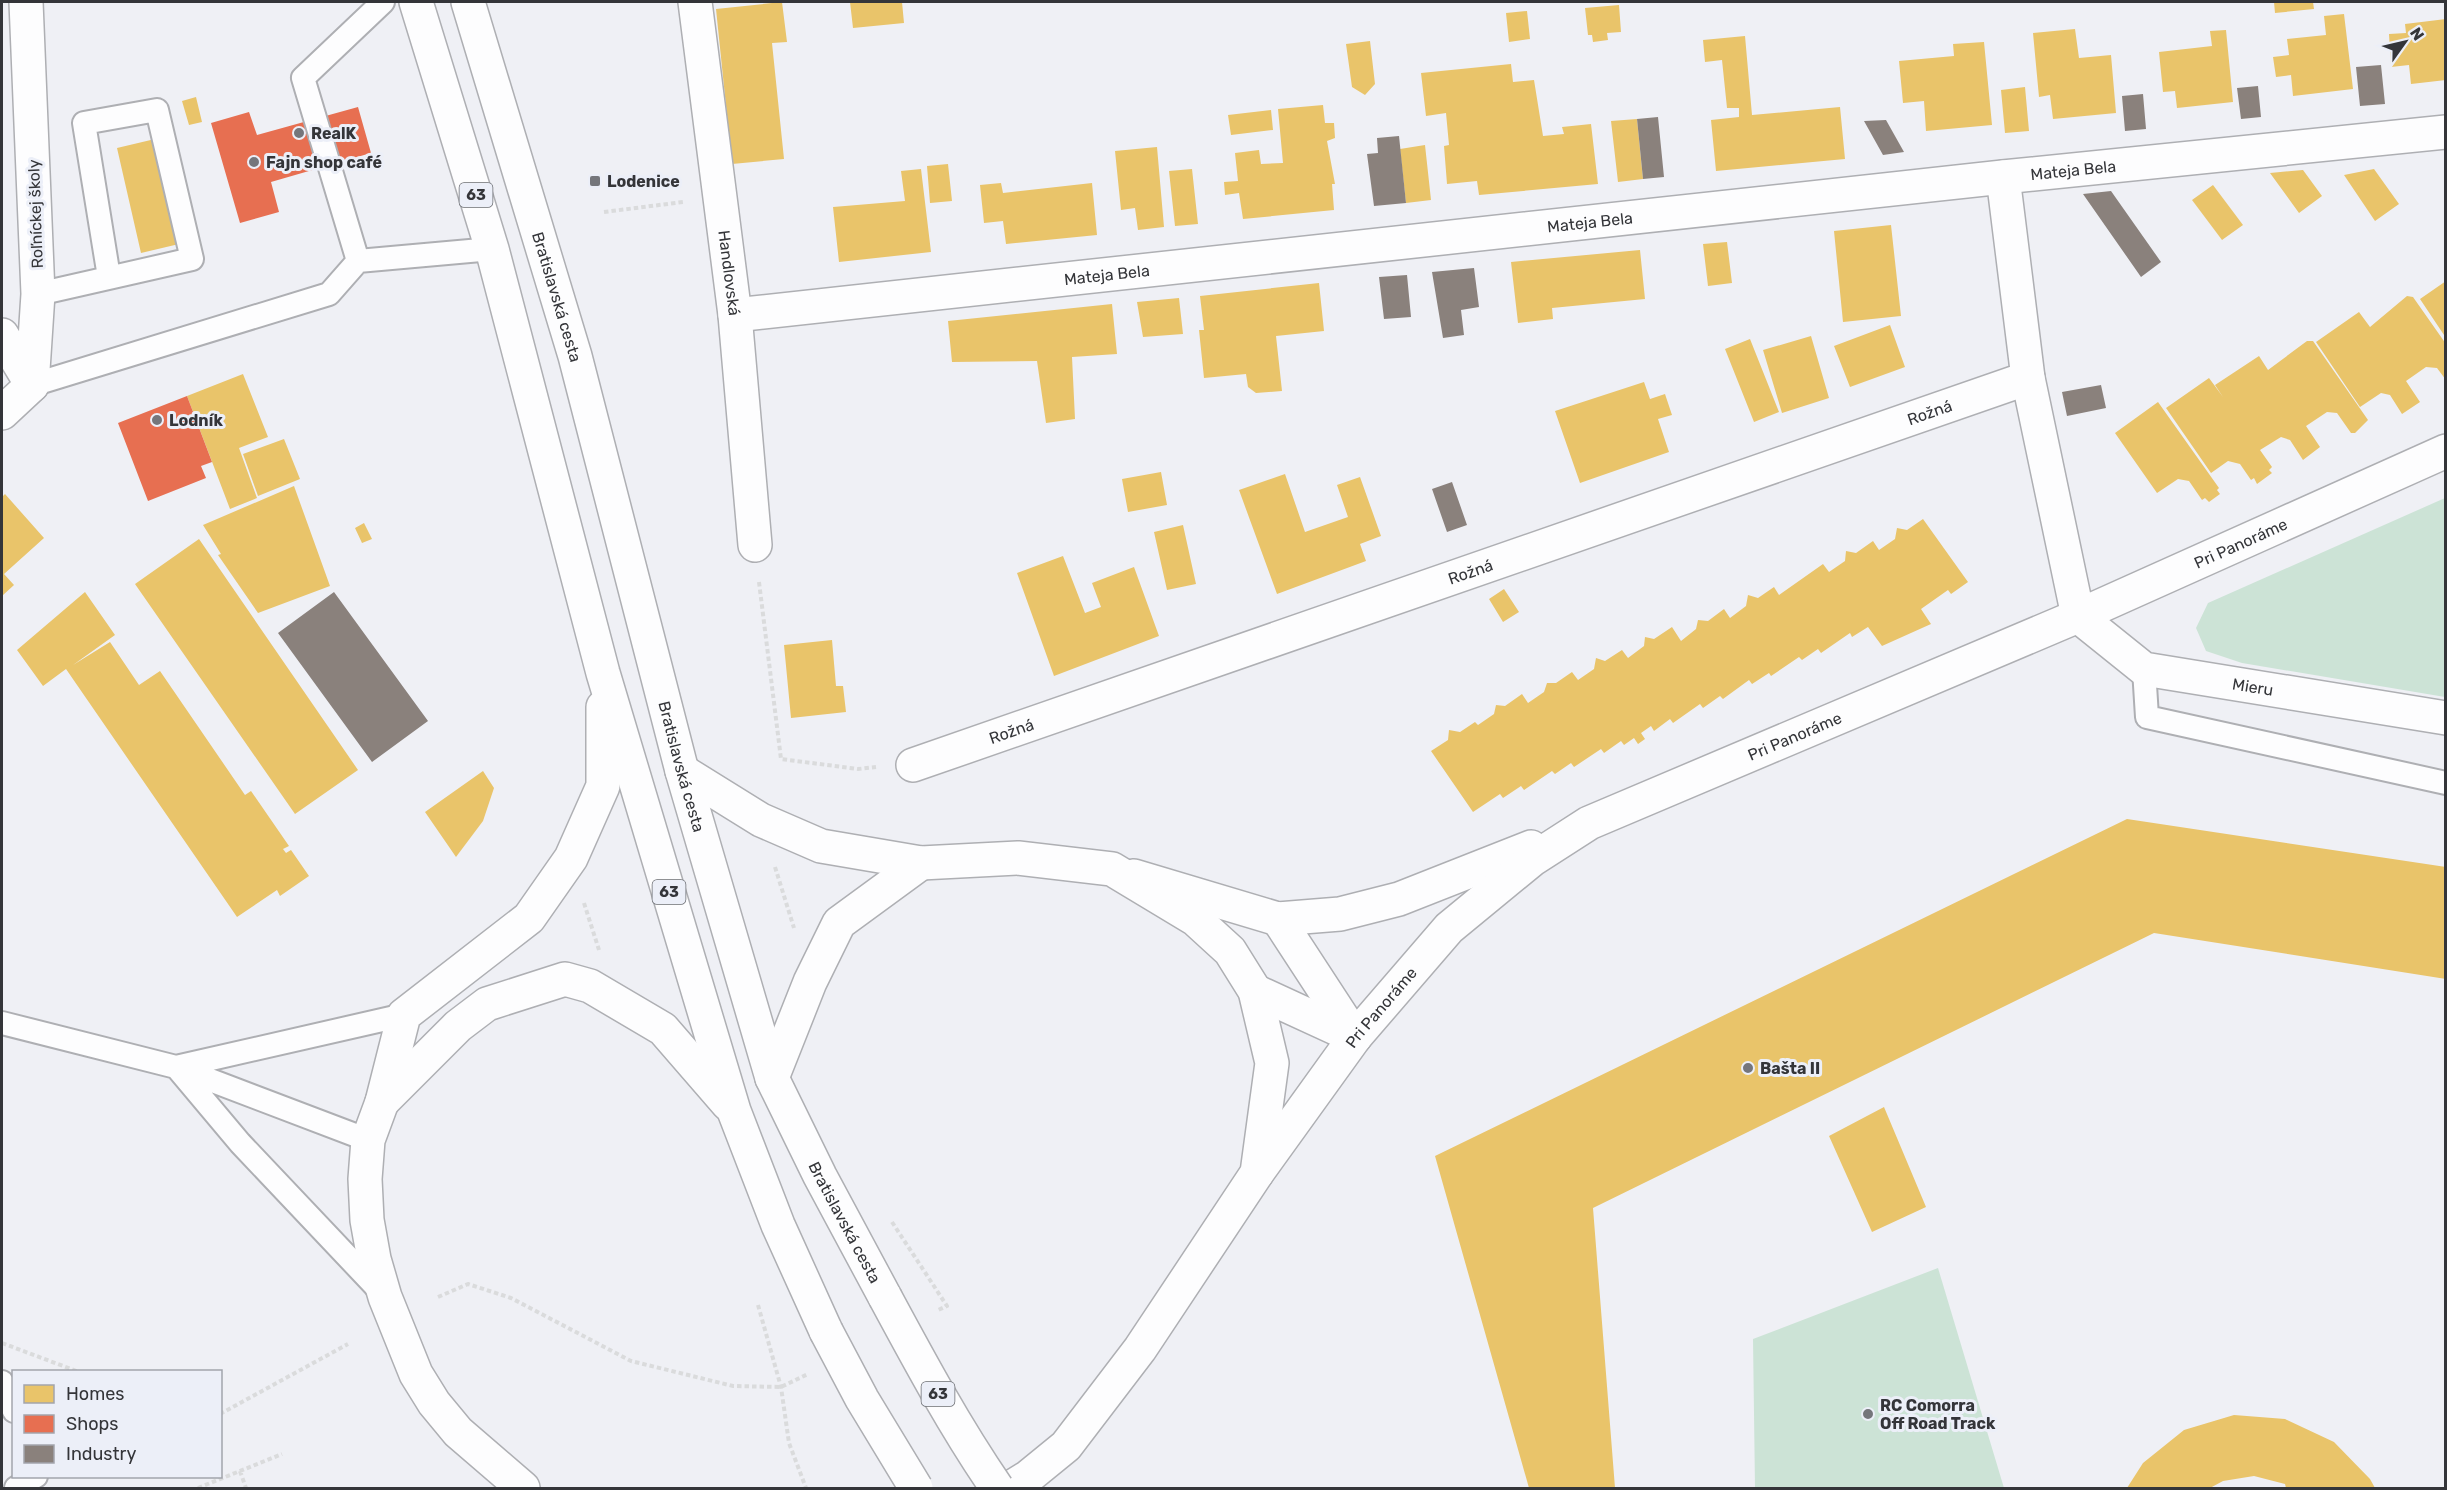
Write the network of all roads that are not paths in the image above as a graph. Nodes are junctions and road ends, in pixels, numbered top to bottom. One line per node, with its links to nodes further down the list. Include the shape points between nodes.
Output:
1 (26, 2): 11 (street, Roľníckej školy)
2 (383, 2): 9 (lane, via 303,78)
3 (416, 2): 8 (street, 63)
4 (468, 2): 24 (street, Bratislavská cesta / 63, via 575,356)
5 (695, 2): 12 (street, Handlovská)
6 (2445, 132): 7 (street, Mateja Bela)
7 (2003, 177): 12 (street, Mateja Bela); 14 (street)
8 (492, 249): 9 (lane); 21 (street, 63)
9 (358, 261): 15 (lane, via 329,294)
10 (110, 277): 10 (lane, via 84,123 157,110 192,259); 11 (lane)
11 (38, 294): 15 (street, Roľníckej školy)
12 (735, 315): 18 (street, Handlovská)
13 (2, 335): 15 (street)
14 (2028, 378): 19 (street); 23 (street, Rožná)
15 (32, 385): 16 (street)
16 (2, 413)
17 (2445, 451): 19 (street, Pri Panoráme)
18 (755, 545)
19 (2078, 616): 20 (street, Mieru); 26 (street, Pri Panoráme)
20 (2144, 669): 22 (street, Mieru); 25 (lane, via 2147,717)
21 (603, 672): 31 (street, via 603,786 571,858 529,918); 37 (street, 63)
22 (2445, 718)
23 (913, 765)
24 (682, 771): 27 (street, via 761,820 821,846); 35 (street, Bratislavská cesta / 63)
25 (2445, 783)
26 (1589, 823): 29 (street, via 1399,899 1340,914); 33 (street, Pri Panoráme, via 1533,859 1449,928)
27 (921, 862): 28 (street, via 1018,858); 35 (street, via 839,923 810,982)
28 (1112, 869): 29 (street); 30 (street, via 1195,919 1230,951)
29 (1278, 919): 33 (street)
30 (1255, 991): 33 (street); 39 (street, via 1272,1063)
31 (404, 1015): 34 (lane); 36 (street)
32 (2, 1023): 34 (lane)
33 (1355, 1037): 39 (street, Pri Panoráme)
34 (176, 1067): 38 (lane); 40 (lane, via 240,1143)
35 (772, 1078): 47 (street, Bratislavská cesta / 63, bridge, via 919,1361)
36 (382, 1102): 37 (street, via 458,1026 487,1004 565,979 590,986 663,1029); 38 (street)
37 (734, 1111): 46 (street, 63, bridge, via 778,1224 826,1331)
38 (368, 1140): 40 (street, via 367,1220)
39 (1257, 1173): 48 (street, Pri Panoráme, via 1140,1349 1066,1446)
40 (385, 1297): 45 (street, via 416,1374 434,1403 458,1432)
41 (2, 1382): 42 (lane)
42 (12, 1406)
43 (33, 1478): 44 (lane)
44 (16, 1488)
45 (523, 1488)
46 (916, 1488)
47 (997, 1488)
48 (1010, 1488)

